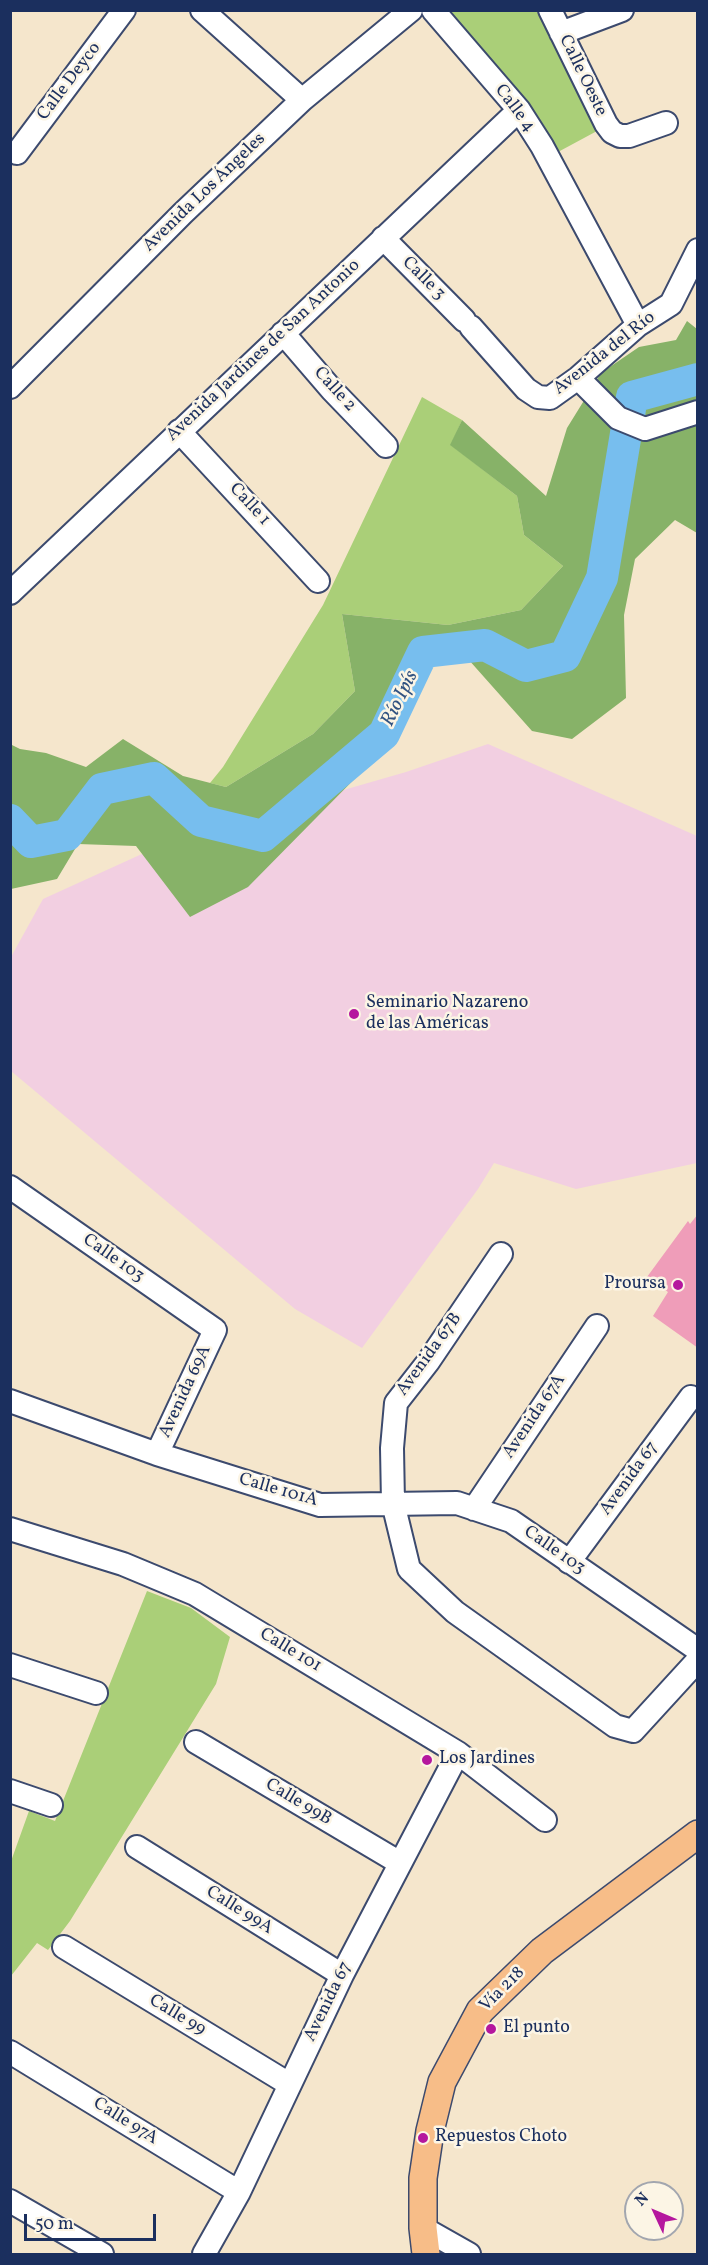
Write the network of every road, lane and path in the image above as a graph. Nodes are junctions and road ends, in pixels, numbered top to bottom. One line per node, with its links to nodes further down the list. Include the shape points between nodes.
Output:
1 (123, 10): 11 (street, Calle Deyco)
2 (202, 10): 8 (street)
3 (411, 10): 8 (street, Avenida Los Ángeles)
4 (433, 10): 9 (street, Calle 4)
5 (550, 10): 7 (street, Calle Oeste)
6 (622, 10): 7 (street)
7 (561, 33): 10 (street, Calle Oeste, via 612,132 629,136)
8 (302, 100): 18 (street, Avenida Los Ángeles)
9 (519, 110): 12 (street, Avenida Jardines de San Antonio); 15 (street, Calle 4)
10 (666, 123)
11 (16, 153)
12 (383, 238): 14 (street, Calle 3); 16 (street, Avenida Jardines de San Antonio)
13 (698, 250): 15 (street, Avenida del Río, via 671,304)
14 (467, 324): 17 (street, Avenida del Río, via 526,389 538,397 550,398)
15 (638, 325): 17 (street, Avenida del Río)
16 (283, 333): 20 (street, Avenida Jardines de San Antonio); 21 (street, Calle 2)
17 (578, 378): 19 (street, via 618,418 645,429)
18 (10, 387)
19 (698, 412)
20 (180, 431): 22 (street, Calle 1); 23 (street, Avenida Jardines de San Antonio)
21 (386, 446)
22 (318, 581)
23 (10, 593)
24 (10, 1187): 27 (street, Calle 103)
25 (501, 1254): 31 (street, Avenida 67B, via 396,1403)
26 (597, 1326): 32 (street, Avenida 67A)
27 (215, 1330): 30 (street, Avenida 69A)
28 (691, 1397): 34 (street, Avenida 67)
29 (10, 1401): 30 (street, Calle 101A)
30 (157, 1454): 31 (street, Calle 101A, via 320,1505)
31 (393, 1503): 32 (street, Calle 103, via 457,1503); 36 (street, via 410,1569 455,1612 615,1726 633,1731)
32 (474, 1509): 34 (street, Calle 103, via 511,1521)
33 (10, 1529): 40 (street, Calle 101, via 123,1563 195,1594)
34 (569, 1562): 35 (street, Calle 103)
35 (698, 1650)
36 (698, 1660)
37 (10, 1665): 38 (street)
38 (96, 1694)
39 (196, 1742): 46 (street, Calle 99B)
40 (458, 1753): 43 (street, Calle 101); 46 (street, Avenida 67)
41 (10, 1791): 42 (street)
42 (51, 1805)
43 (544, 1820)
44 (698, 1834): 53 (main road, Vía 218, via 542,1951 480,2011 442,2082 423,2178)
45 (137, 1847): 48 (street, Calle 99A)
46 (400, 1863): 48 (street, Avenida 67)
47 (64, 1947): 50 (street, Calle 99)
48 (342, 1975): 50 (street, Avenida 67)
49 (10, 2052): 51 (street, Calle 97A)
50 (289, 2084): 51 (street, Avenida 67)
51 (238, 2192): 56 (street, Avenida 67)
52 (10, 2201): 54 (street)
53 (423, 2228): 57 (main road, Vía 218); 58 (street)
54 (72, 2247): 55 (street)
55 (102, 2254)
56 (204, 2254)
57 (426, 2254)
58 (469, 2254)

